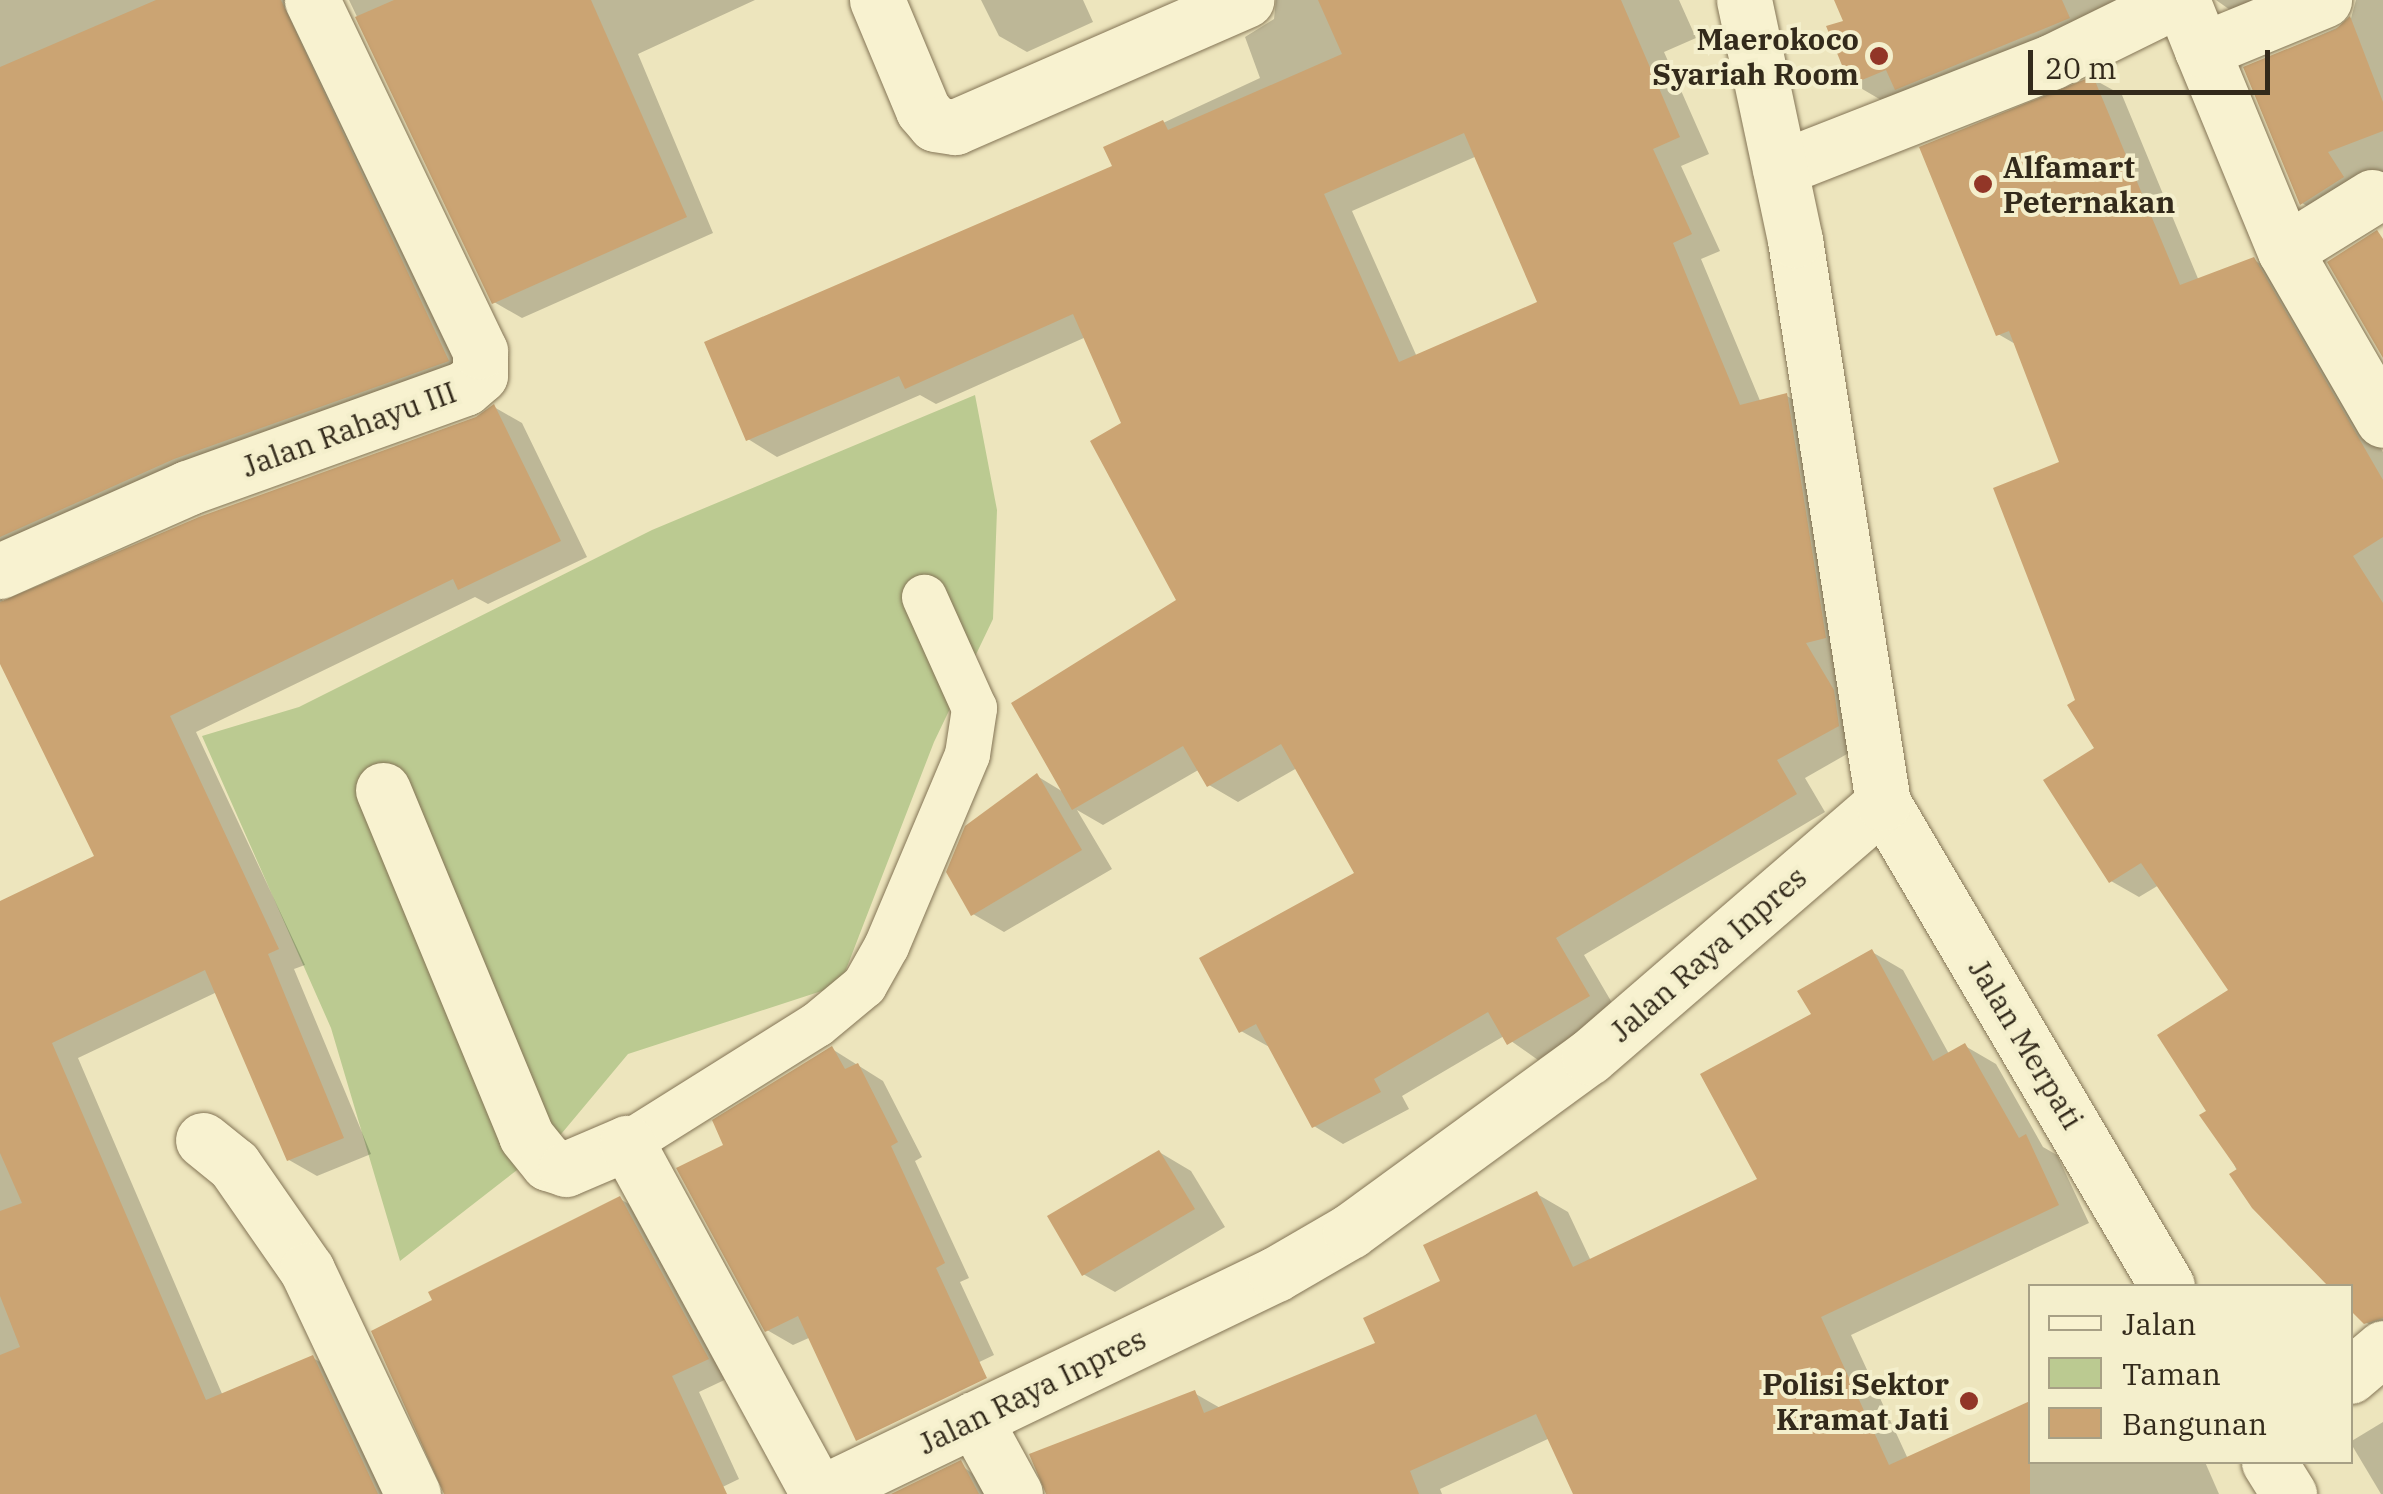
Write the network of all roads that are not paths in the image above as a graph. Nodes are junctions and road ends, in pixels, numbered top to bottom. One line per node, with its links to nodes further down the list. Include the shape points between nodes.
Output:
1 (312, 0): 11 (street, Jalan Rahayu III, via 470,330 480,375 465,388 186,488)
2 (877, 0): 3 (street, via 923,110 935,124 955,127)
3 (1246, 0)
4 (1744, 0): 7 (street)
5 (2324, 0): 6 (street)
6 (2202, 50): 7 (street, via 2184,5 2175,2 2051,62); 9 (street)
7 (1780, 168): 14 (street)
8 (2372, 197): 9 (street)
9 (2285, 251): 10 (street)
10 (2383, 420)
11 (0, 571)
12 (924, 596): 16 (lane, via 974,708 968,754 886,946 864,984 817,1024)
13 (383, 790): 16 (street, via 526,1136 548,1163 566,1169)
14 (1883, 803): 17 (street, Jalan Merpati); 20 (street, Jalan Raya Inpres, via 1589,1056 1350,1232)
15 (203, 1140): 22 (street, via 234,1164 308,1270)
16 (627, 1143): 23 (street)
17 (2166, 1284)
18 (2383, 1348): 19 (street)
19 (2353, 1373)
20 (974, 1419): 23 (street, Jalan Raya Inpres); 24 (street)
21 (2270, 1464): 25 (street)
22 (413, 1494)
23 (819, 1494)
24 (1015, 1494)
25 (2289, 1494)

